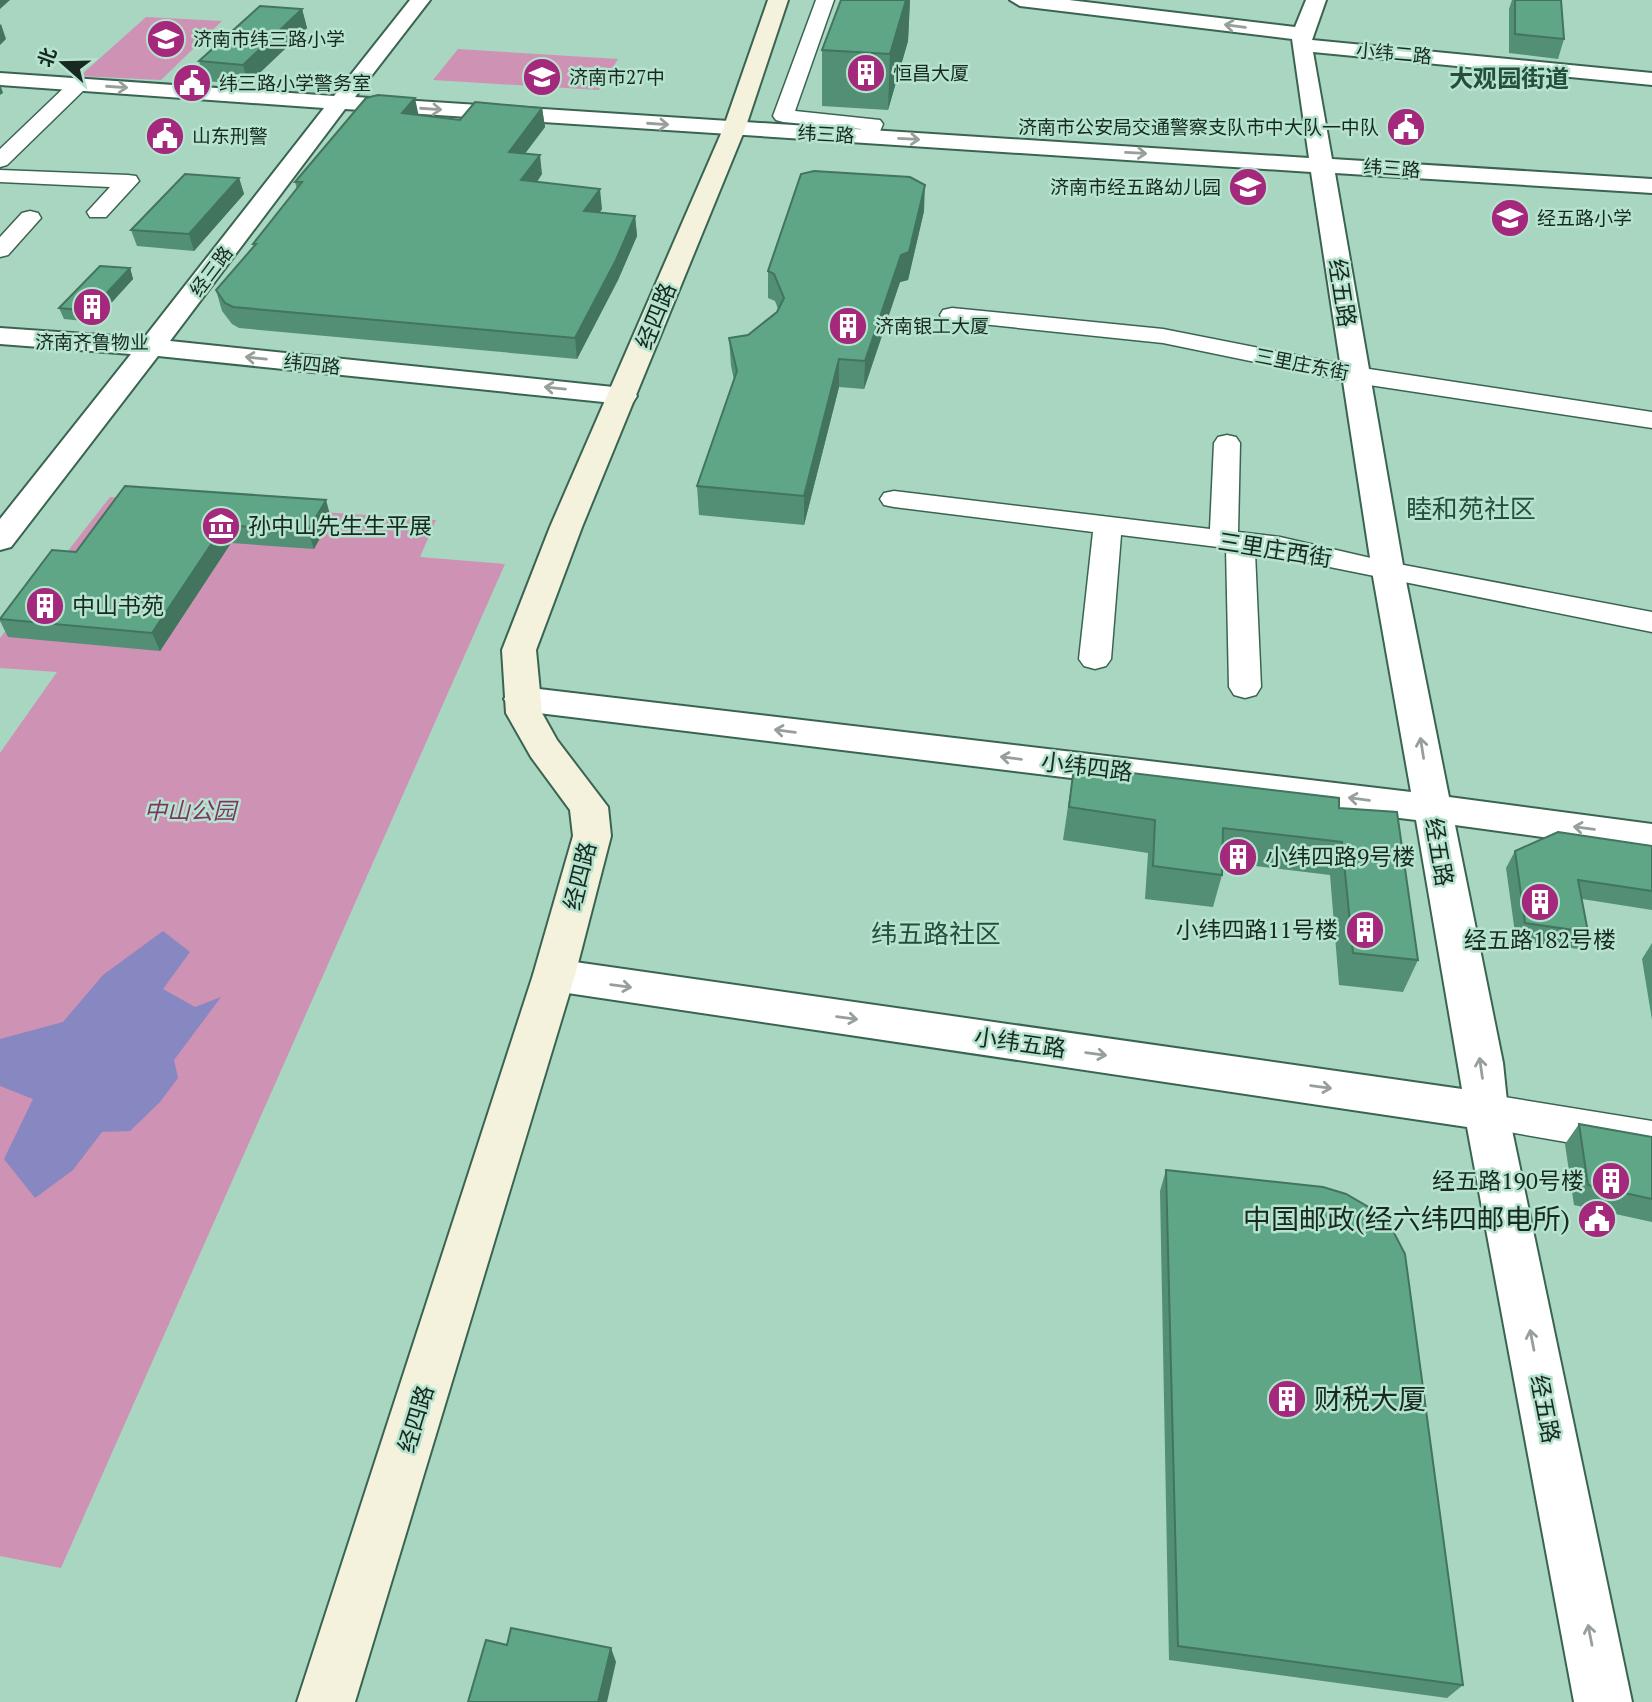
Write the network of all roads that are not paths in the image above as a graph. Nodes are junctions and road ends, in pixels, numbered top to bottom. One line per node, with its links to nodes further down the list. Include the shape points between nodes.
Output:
1 (420, 0): 9 (street, 经三路)
2 (778, 0): 10 (main road, 经四路)
3 (825, 0): 11 (street, via 783,116 873,124)
4 (1020, 0): 5 (street, 小纬二路, one-way to 4)
5 (1307, 26): 7 (street, 小纬二路); 13 (street, 经五路)
6 (0, 79): 8 (street, 纬三路)
7 (1652, 79)
8 (78, 85): 9 (street, 纬三路, one-way to 9); 12 (street)
9 (338, 103): 10 (street, 纬三路, one-way to 10); 21 (street, 经三路)
10 (734, 129): 11 (street, 纬三路); 23 (main road, 经四路)
11 (869, 137): 13 (street, 纬三路, one-way to 13)
12 (0, 161)
13 (1320, 164): 15 (street, 纬三路); 22 (street, 经五路)
14 (0, 176): 16 (street, via 128,181)
15 (1652, 186)
16 (98, 212)
17 (30, 218): 18 (street)
18 (0, 250)
19 (952, 315): 22 (street, 三里庄东街, via 1163,336)
20 (0, 336): 21 (street, 纬四路)
21 (153, 347): 23 (street, 纬四路, one-way to 21); 28 (street, 经三路)
22 (1356, 375): 24 (street, 三里庄东街); 30 (street, 经五路)
23 (623, 396): 34 (main road, 经四路, via 519,650)
24 (1652, 419)
25 (1227, 443): 29 (street)
26 (894, 499): 27 (street, 三里庄西街)
27 (1108, 527): 29 (street, 三里庄西街); 32 (street)
28 (0, 540)
29 (1232, 541): 30 (street, 三里庄西街, via 1280,546); 33 (street)
30 (1388, 571): 31 (street, 三里庄西街); 35 (street, 经五路, one-way to 30)
31 (1652, 622)
32 (1094, 659)
33 (1245, 687)
34 (522, 699): 35 (street, 小纬四路, one-way to 34); 37 (main road, 经四路, via 524,713 544,748 589,807 592,836)
35 (1431, 808): 36 (street, 小纬四路, one-way to 35); 38 (street, 经五路, one-way to 35)
36 (1652, 838)
37 (554, 975): 38 (street, 小纬五路, one-way to 38); 40 (main road, 经四路)
38 (1486, 1111): 39 (street); 41 (street, 经五路, one-way to 38)
39 (1652, 1139)
40 (326, 1702)
41 (1603, 1702)

